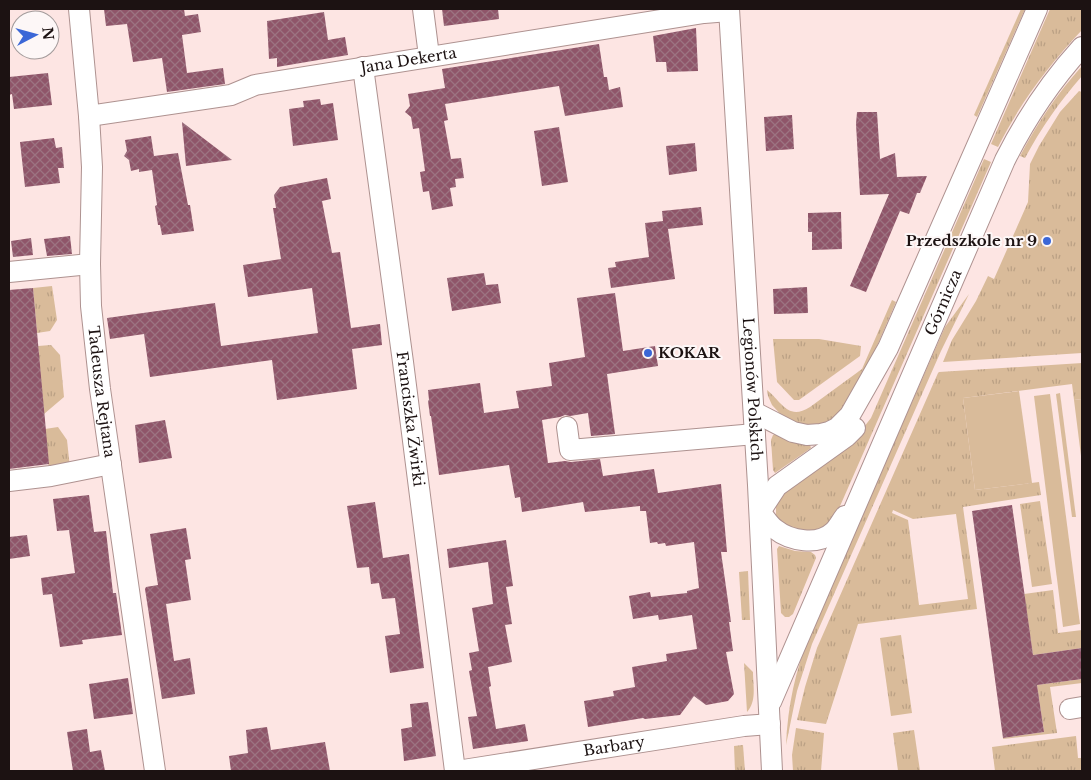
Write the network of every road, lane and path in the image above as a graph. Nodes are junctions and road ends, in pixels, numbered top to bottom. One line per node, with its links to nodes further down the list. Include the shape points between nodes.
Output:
1 (78, 9): 8 (street, Tadeusza Rejtana)
2 (423, 9): 6 (street)
3 (1037, 9): 11 (street, Górnicza)
4 (729, 10): 6 (street, Jana Dekerta); 12 (street, Legionów Polskich)
5 (1082, 47): 17 (street, Górnicza, via 1057,76 1018,134)
6 (429, 56): 7 (street, Jana Dekerta)
7 (363, 68): 8 (street, Jana Dekerta, via 255,85 231,95); 21 (street, Franciszka Żwirki)
8 (89, 116): 9 (street, Tadeusza Rejtana, via 92,167)
9 (90, 264): 10 (street); 15 (street, Tadeusza Rejtana, via 100,389)
10 (9, 272)
11 (888, 348): 12 (street, Górnicza, via 850,415 829,432 793,432); 18 (street, Górnicza, via 867,408 853,430 777,486)
12 (754, 412): 14 (street, Legionów Polskich)
13 (567, 427): 14 (street, via 570,450)
14 (755, 434): 18 (street, Legionów Polskich)
15 (112, 464): 16 (street); 20 (street, Tadeusza Rejtana)
16 (9, 481)
17 (863, 489): 18 (street, Górnicza, via 833,532 811,541 780,533); 19 (street, Górnicza)
18 (760, 512): 19 (street, Legionów Polskich)
19 (769, 716): 21 (street, Barbary, via 744,726); 22 (street, Legionów Polskich)
20 (155, 771)
21 (456, 771)
22 (772, 771)

